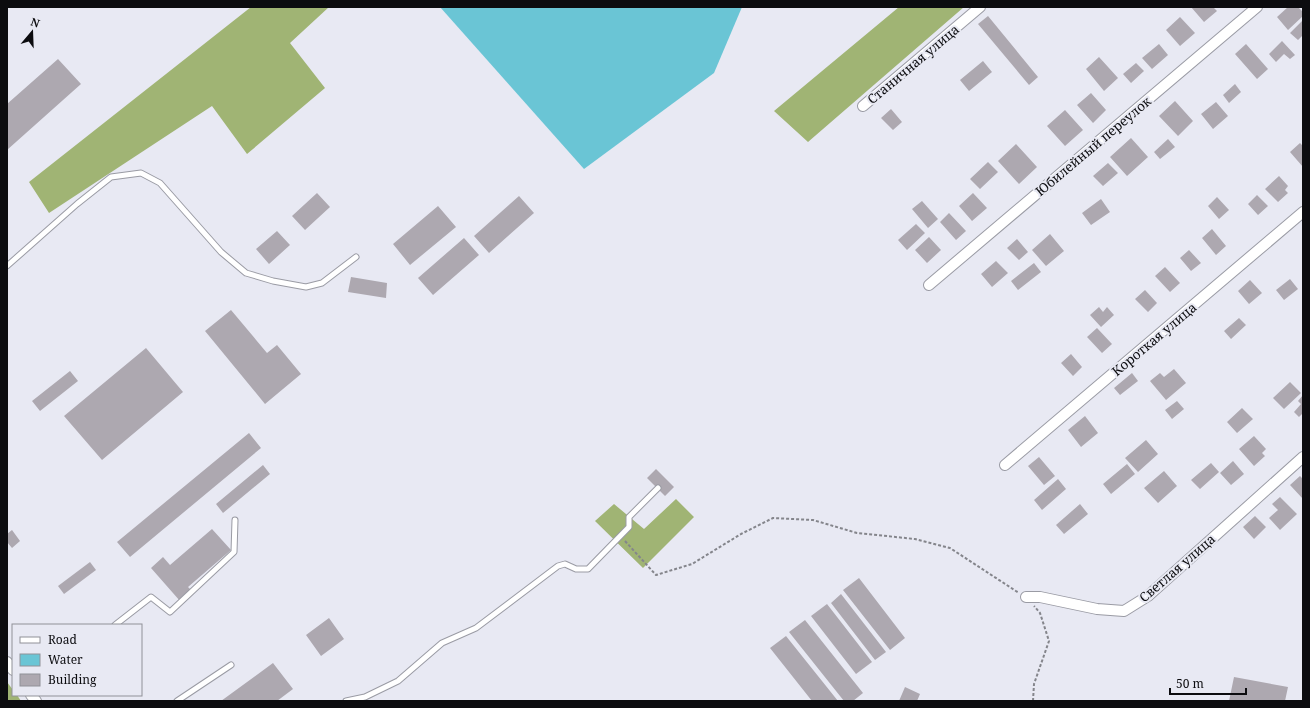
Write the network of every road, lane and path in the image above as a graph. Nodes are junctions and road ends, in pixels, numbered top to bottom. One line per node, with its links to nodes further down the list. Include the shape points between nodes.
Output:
1 (980, 7): 3 (street, Станичная улица)
2 (1257, 7): 7 (street, Юбилейный переулок)
3 (863, 106)
4 (1303, 212): 9 (street, Короткая улица)
5 (356, 257): 6 (lane, via 322,283 306,287 246,274 221,252 160,183 140,173 111,177)
6 (7, 266)
7 (929, 285)
8 (1303, 457): 13 (street, Светлая улица, via 1148,596 1124,611 1097,610 1040,597)
9 (1006, 465)
10 (658, 488): 12 (lane, via 629,517 629,527)
11 (235, 520): 14 (lane, via 234,552 170,612 151,596)
12 (620, 536): 13 (path, via 656,575 692,564 773,518 813,520 857,533 916,539 950,548); 17 (lane, via 588,569 576,569 565,564 558,566 476,628 442,644 398,681 366,698)
13 (1026, 597): 18 (path, via 1040,613 1049,641 1034,684)
14 (116, 624)
15 (231, 665): 16 (lane)
16 (177, 701)
17 (346, 701)
18 (1033, 701)

